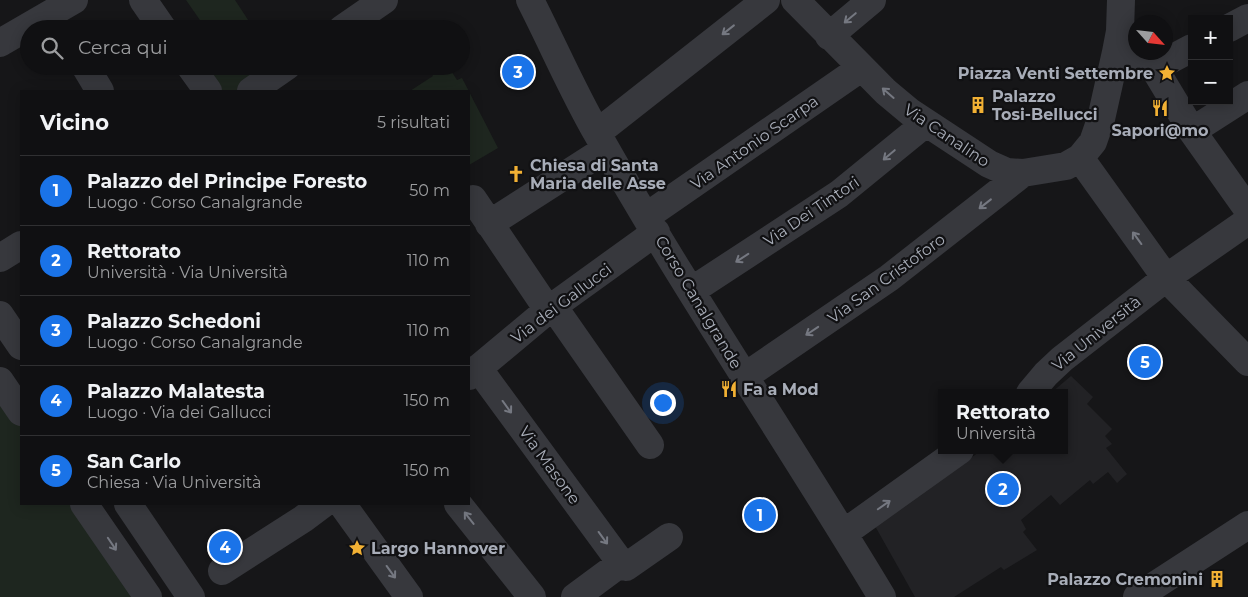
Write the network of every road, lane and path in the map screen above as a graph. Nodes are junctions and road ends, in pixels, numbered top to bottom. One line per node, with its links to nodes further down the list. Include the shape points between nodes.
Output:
1 (143, 0): 11 (street)
2 (384, 0): 12 (street)
3 (530, 0): 30 (street, Corso Canalgrande)
4 (766, 0): 30 (street, one-way to 30)
5 (795, 0): 15 (street, Via Canalino)
6 (872, 0): 15 (street, one-way to 15)
7 (1121, 0): 18 (street)
8 (63, 14): 10 (street)
9 (1248, 18): 13 (street)
10 (50, 20)
11 (157, 20)
12 (355, 20)
13 (1233, 26)
14 (20, 34): 16 (street)
15 (829, 36): 19 (street, Via Canalino)
16 (0, 43)
17 (1188, 50): 20 (street)
18 (1116, 52): 20 (street); 31 (street, via 1097,134)
19 (861, 68): 28 (street, Via Canalino, one-way to 19); 37 (street, Via Antonio Scarpa)
20 (1154, 68): 29 (street)
21 (90, 75): 24 (street)
22 (196, 75): 25 (street)
23 (274, 75): 26 (street)
24 (99, 90)
25 (207, 90)
26 (252, 90)
27 (1248, 95): 29 (street)
28 (926, 123): 32 (street, Via Canalino, via 989,164 1007,172); 41 (street, Via Dei Tintori, one-way to 41, via 839,194)
29 (1196, 137): 34 (street)
30 (601, 141): 36 (street); 37 (street, Corso Canalgrande)
31 (1080, 158): 32 (street, Via Canalino, via 1056,168); 40 (street, one-way to 31)
32 (1023, 173): 47 (street, Via San Cristoforo, one-way to 47, via 889,278)
33 (470, 200): 36 (street, via 473,199)
34 (1248, 210)
35 (1248, 220): 40 (street, Via Università)
36 (489, 224): 42 (street)
37 (652, 224): 41 (street, Corso Canalgrande); 42 (street, Via dei Gallucci)
38 (20, 245): 39 (street)
39 (0, 258)
40 (1166, 278): 45 (street); 49 (street, Via Università, via 1062,359)
41 (691, 291): 47 (street, Corso Canalgrande)
42 (550, 308): 46 (street, Via dei Gallucci); 51 (street)
43 (0, 315): 44 (street)
44 (20, 345)
45 (1248, 362)
46 (473, 372): 61 (street, Via Masone, one-way to 61)
47 (744, 377): 58 (street, Corso Canalgrande)
48 (0, 381): 50 (street)
49 (1033, 389)
50 (20, 411)
51 (650, 445)
52 (954, 454): 58 (street, one-way to 52)
53 (85, 505): 64 (street, one-way to 64)
54 (129, 505): 65 (street)
55 (322, 505): 62 (street)
56 (343, 505): 66 (street, one-way to 66)
57 (459, 505): 67 (street, one-way to 57)
58 (844, 533): 69 (street, Corso Canalgrande)
59 (1245, 535): 63 (street)
60 (669, 537): 61 (street, via 626,567)
61 (621, 563): 68 (street)
62 (222, 571)
63 (1145, 595)
64 (148, 597)
65 (191, 597)
66 (409, 597)
67 (532, 597)
68 (575, 597)
69 (882, 597)

